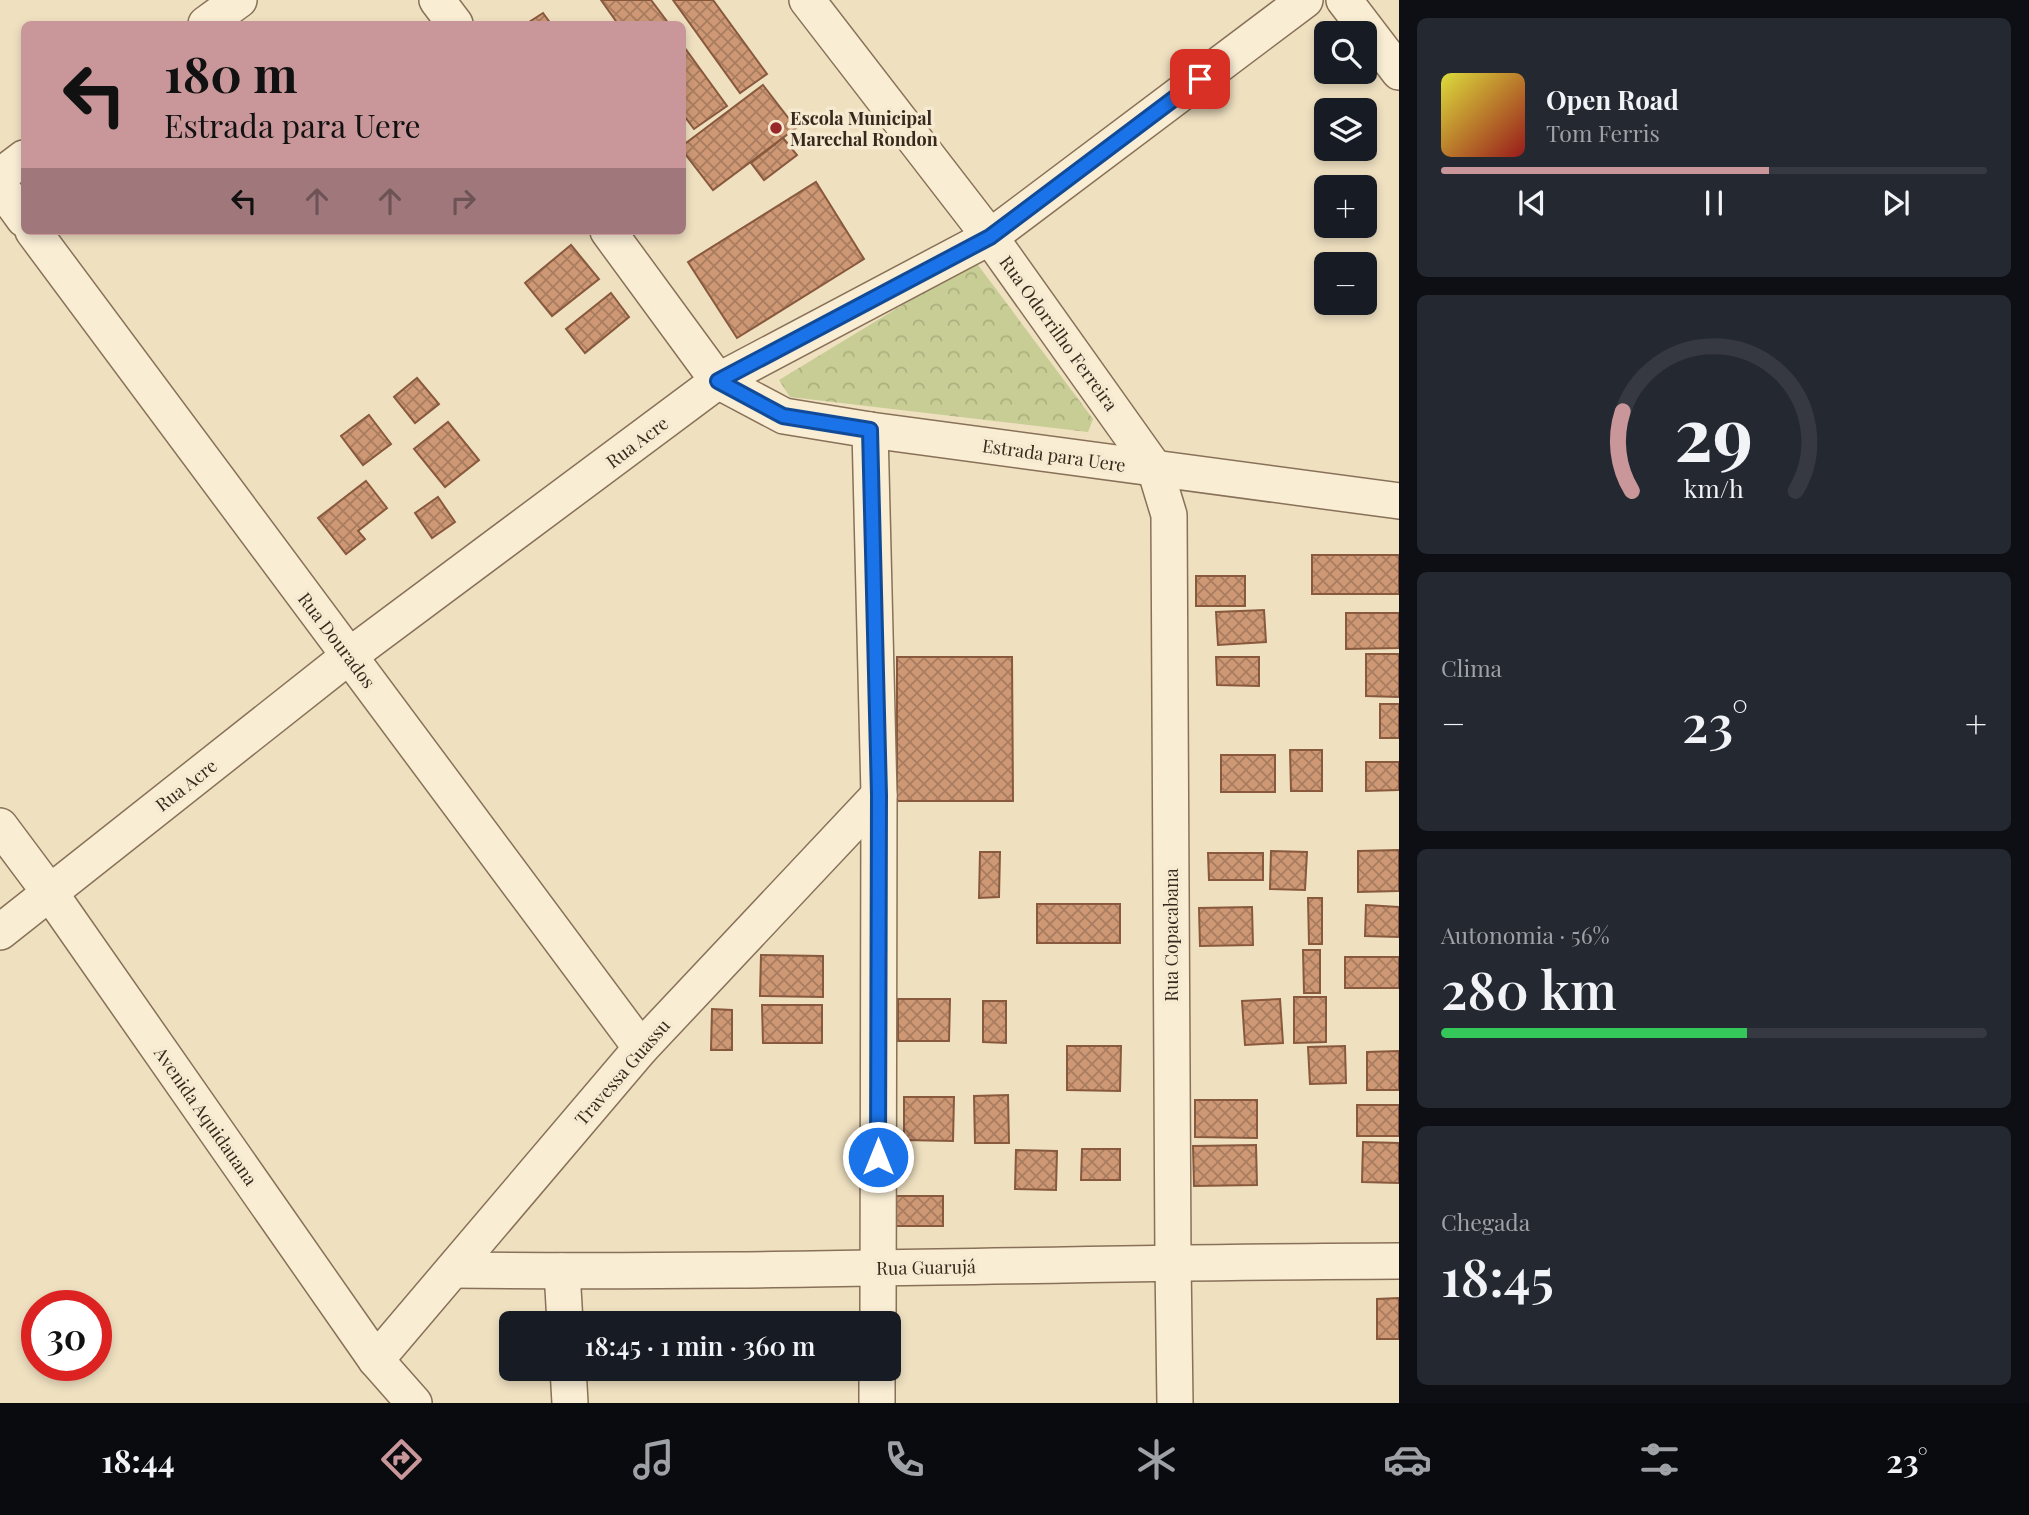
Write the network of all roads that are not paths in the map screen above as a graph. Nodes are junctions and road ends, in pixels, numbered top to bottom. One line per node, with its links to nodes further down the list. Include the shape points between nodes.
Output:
1 (239, 0): 6 (street)
2 (437, 0): 7 (street)
3 (807, 0): 15 (street, Rua Odorrilho Ferreira)
4 (1305, 0): 15 (street, Rua Acre)
5 (1344, 0): 8 (street)
6 (210, 21)
7 (453, 21)
8 (1399, 72)
9 (21, 160): 10 (street)
10 (0, 176)
11 (0, 186): 12 (street)
12 (21, 215)
13 (36, 235): 20 (street, Rua Dourados)
14 (611, 235): 16 (street)
15 (990, 237): 16 (street, Rua Acre); 18 (street, Rua Odorrilho Ferreira)
16 (718, 381): 17 (street, Estrada para Uere, via 783,416); 20 (street, Rua Acre)
17 (870, 430): 18 (street, Estrada para Uere); 21 (street)
18 (1155, 468): 19 (street, Estrada para Uere); 27 (street, Rua Copacabana, via 1169,515)
19 (1399, 501)
20 (349, 656): 23 (street, Rua Acre); 25 (street, Rua Dourados)
21 (879, 795): 25 (street, Travessa Guassu); 28 (street)
22 (0, 826): 23 (street, Avenida Aquidauana)
23 (50, 893): 24 (street, Rua Acre); 33 (street, Avenida Aquidauana)
24 (0, 932)
25 (641, 1048): 29 (street, Travessa Guassu)
26 (1399, 1261): 27 (street, Rua Guarujá)
27 (1172, 1262): 28 (street, Rua Guarujá); 39 (street, Rua Copacabana)
28 (878, 1269): 30 (street, Rua Guarujá); 32 (street)
29 (453, 1270): 30 (street, Rua Guarujá); 33 (street, Travessa Guassu)
30 (562, 1271): 31 (street)
31 (564, 1311)
32 (877, 1311)
33 (376, 1360): 36 (street, Avenida Aquidauana)
34 (569, 1381): 37 (street)
35 (877, 1381): 38 (street)
36 (409, 1401)
37 (570, 1403)
38 (877, 1403)
39 (1175, 1403)

